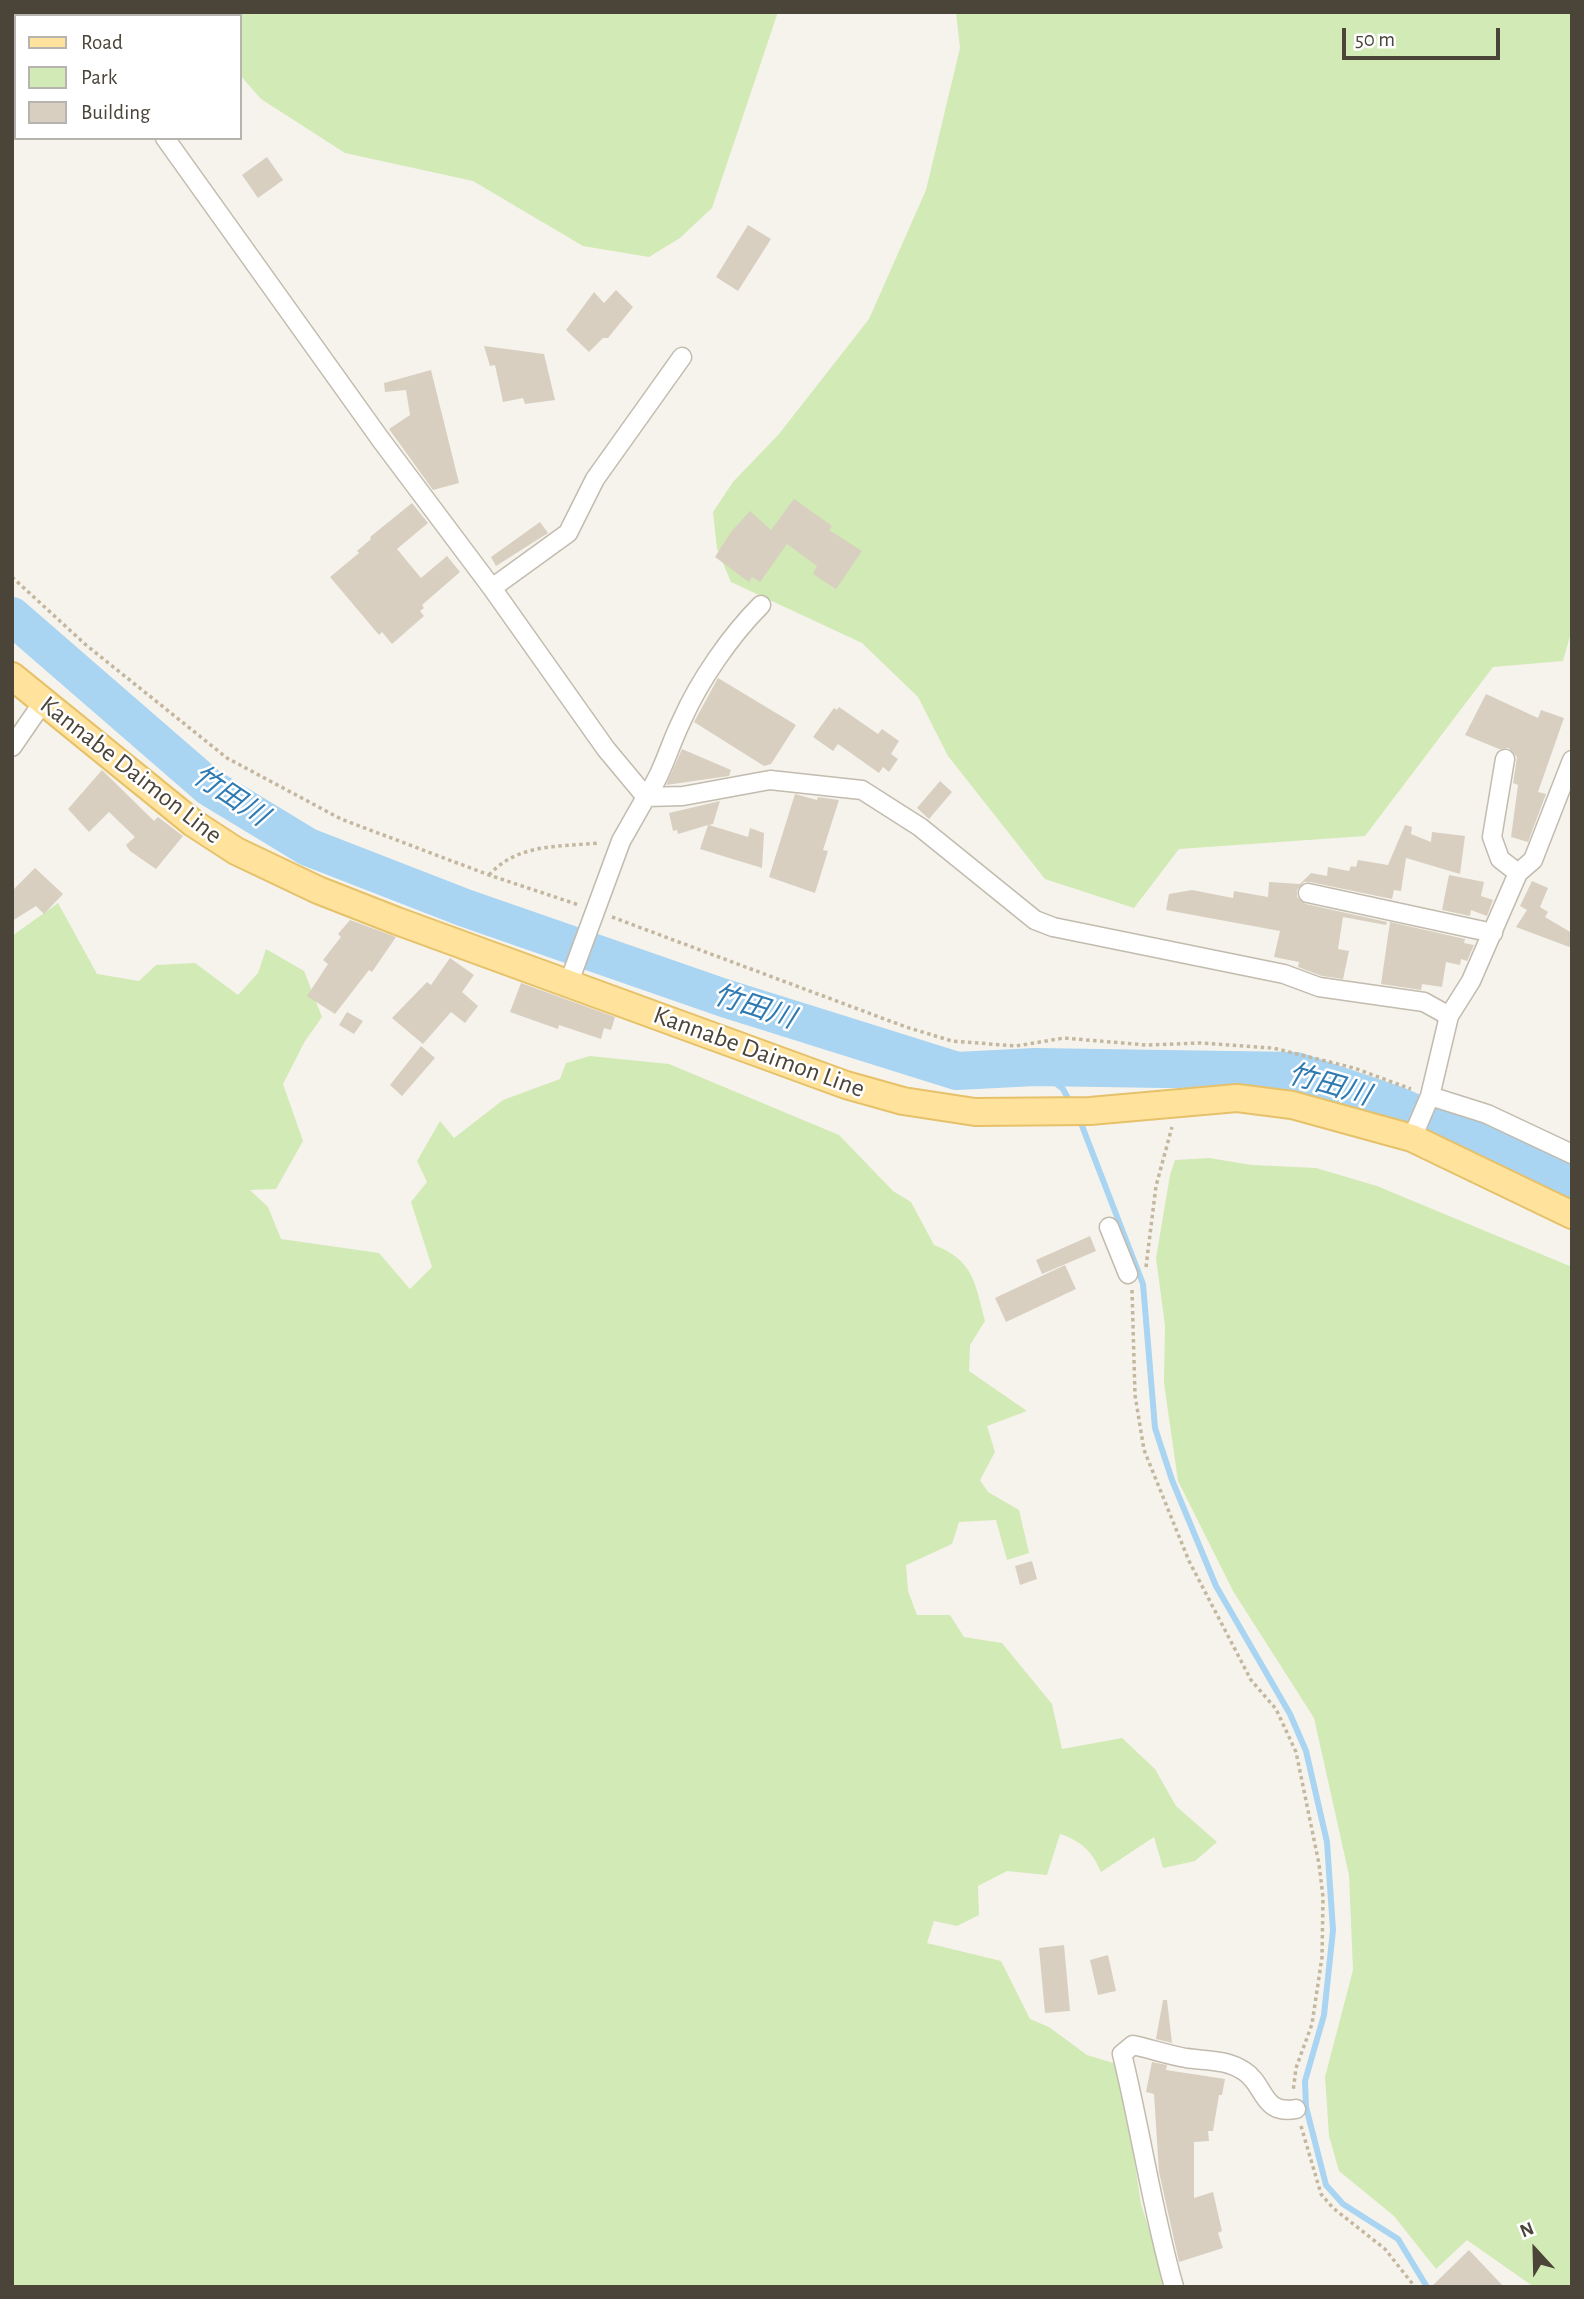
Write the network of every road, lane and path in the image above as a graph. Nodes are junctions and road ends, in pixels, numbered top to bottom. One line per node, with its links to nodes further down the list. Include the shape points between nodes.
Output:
1 (166, 140): 4 (street)
2 (682, 357): 4 (street, via 594,480 568,533)
3 (12, 577): 14 (path, via 86,645 227,758 341,819)
4 (492, 589): 11 (street, via 606,749)
5 (761, 605): 11 (street, via 738,627 682,718 658,780)
6 (12, 676): 7 (main road, Kannabe Daimon Line)
7 (43, 702): 8 (street); 18 (main road, Kannabe Daimon Line, via 193,823 236,851 363,908)
8 (12, 747)
9 (1505, 759): 13 (street, via 1492,836 1500,859)
10 (1572, 760): 13 (street, via 1533,859)
11 (646, 797): 12 (street); 19 (street, via 683,796 770,780 862,789 920,827 1035,919 1053,927 1284,974 1319,987 1424,1002)
12 (621, 841): 14 (path, via 517,852); 16 (street)
13 (1518, 873): 17 (street)
14 (489, 875): 16 (path)
15 (1308, 893): 17 (street)
16 (592, 913): 18 (street); 20 (path, via 952,1041 1016,1046 1064,1038 1273,1048 1354,1068)
17 (1493, 933): 19 (street)
18 (571, 975): 21 (main road, Kannabe Daimon Line, via 846,1085 904,1101 975,1112 1059,1113)
19 (1449, 1016): 20 (street)
20 (1429, 1098): 22 (street); 23 (street, via 1487,1114)
21 (1178, 1102): 22 (main road, Kannabe Daimon Line, via 1237,1098 1293,1105); 26 (path, via 1156,1186 1146,1267)
22 (1414, 1132): 24 (main road, Kannabe Daimon Line)
23 (1572, 1154)
24 (1572, 1215)
25 (1109, 1227): 26 (street)
26 (1135, 1271): 27 (path, via 1135,1395 1144,1450 1189,1561 1251,1679 1276,1709 1296,1752 1317,1852 1323,1897 1322,1957 1312,2024 1296,2068)
27 (1296, 2109): 28 (street, via 1274,2108 1245,2071 1218,2060 1184,2058 1133,2045 1122,2054 1157,2228); 29 (path, via 1321,2194 1385,2249)
28 (1174, 2287)
29 (1415, 2287)

